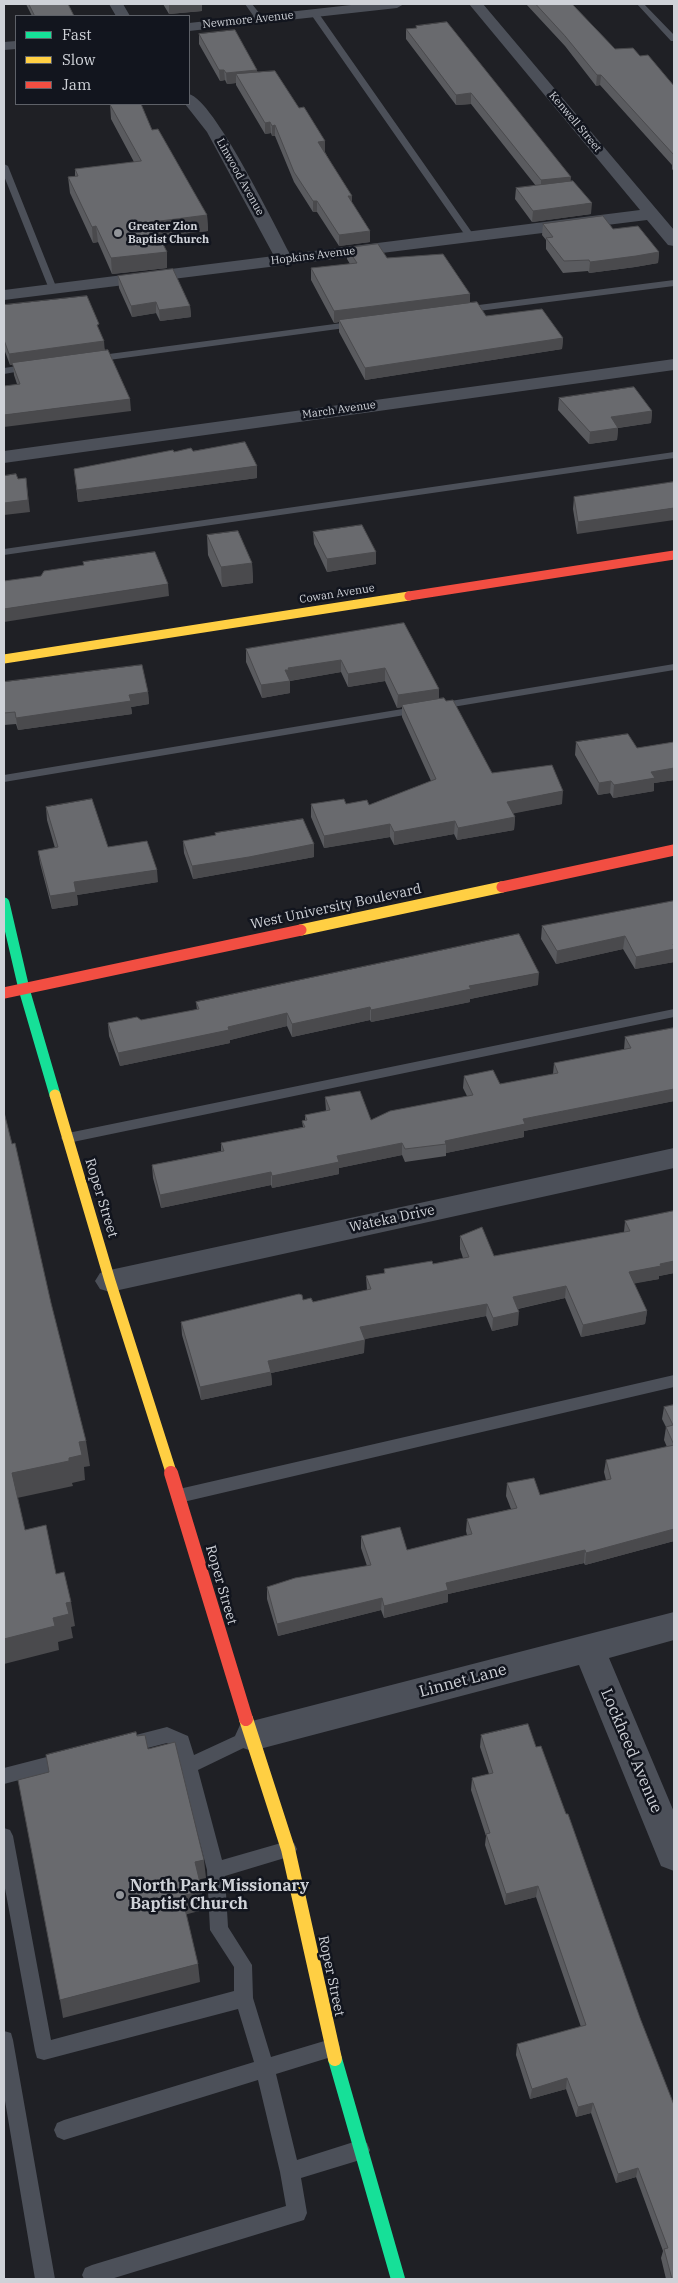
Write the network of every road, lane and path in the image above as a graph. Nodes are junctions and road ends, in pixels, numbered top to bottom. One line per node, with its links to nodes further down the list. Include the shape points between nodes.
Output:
1 (116, 4): 7 (street)
2 (248, 4): 8 (lane)
3 (397, 4): 6 (street, Newmore Avenue)
4 (476, 4): 13 (street, Kenwell Street)
5 (640, 4): 10 (lane)
6 (314, 13): 8 (street, Newmore Avenue); 14 (lane)
7 (122, 15)
8 (260, 19): 9 (street, Newmore Avenue)
9 (190, 26)
10 (674, 39)
11 (190, 100): 16 (street, Linwood Avenue, via 215,132)
12 (4, 166): 18 (lane)
13 (652, 214): 14 (street, Hopkins Avenue); 15 (street, Kenwell Street)
14 (470, 236): 16 (street, Hopkins Avenue)
15 (674, 241)
16 (285, 260): 18 (street, Hopkins Avenue)
17 (674, 283): 20 (lane)
18 (53, 289): 19 (street, Hopkins Avenue)
19 (4, 295)
20 (457, 311)
21 (369, 323): 22 (lane)
22 (83, 360)
23 (674, 364): 27 (street, March Avenue)
24 (43, 365): 25 (lane)
25 (4, 371)
26 (674, 455): 28 (lane)
27 (4, 457)
28 (4, 552)
29 (674, 555): 30 (street, Cowan Avenue)
30 (4, 659)
31 (674, 667): 32 (lane)
32 (4, 779)
33 (674, 850): 35 (street, West University Boulevard)
34 (4, 903): 35 (street, Roper Street)
35 (24, 989): 36 (street, West University Boulevard); 38 (street, Roper Street)
36 (4, 993)
37 (674, 1013): 38 (lane)
38 (68, 1138): 40 (street, Roper Street)
39 (674, 1158): 40 (street, Wateka Drive)
40 (110, 1281): 42 (street, Roper Street)
41 (674, 1381): 42 (lane)
42 (179, 1496): 45 (street, Roper Street)
43 (674, 1626): 44 (street, Linnet Lane)
44 (588, 1648): 45 (street, Linnet Lane); 52 (street, Lockheed Avenue)
45 (252, 1736): 48 (lane); 51 (street, Roper Street)
46 (109, 1749): 48 (lane, via 167,1735 182,1741)
47 (80, 1757): 49 (lane)
48 (189, 1766): 53 (lane)
49 (4, 1776)
50 (4, 1836): 54 (lane, via 44,2051)
51 (288, 1849): 53 (lane); 56 (street, Roper Street)
52 (674, 1854)
53 (216, 1870): 54 (lane, via 219,1930 244,1965)
54 (244, 1998): 57 (lane)
55 (4, 2040): 62 (lane)
56 (332, 2048): 57 (lane); 59 (street, Roper Street)
57 (265, 2068): 58 (lane); 60 (lane)
58 (64, 2130)
59 (361, 2150): 60 (lane); 63 (street, Roper Street)
60 (290, 2172): 61 (lane, via 297,2213)
61 (92, 2275)
62 (45, 2279)
63 (398, 2279)

